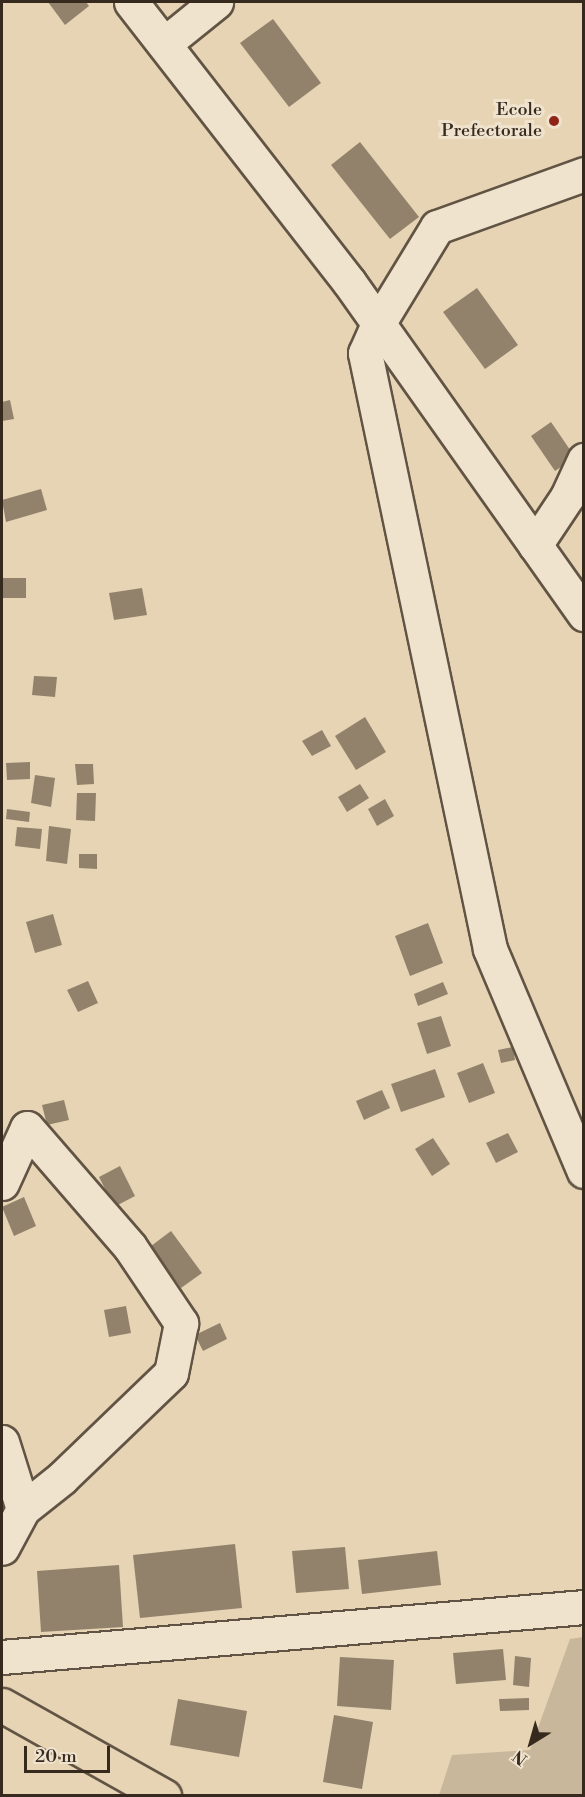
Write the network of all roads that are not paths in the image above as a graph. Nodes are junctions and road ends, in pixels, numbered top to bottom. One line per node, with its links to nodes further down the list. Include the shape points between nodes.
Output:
1 (131, 2): 3 (street)
2 (216, 2): 3 (street)
3 (164, 44): 5 (street)
4 (584, 174): 5 (street, via 437,227)
5 (378, 324): 7 (street); 9 (street, via 365,353 490,949)
6 (584, 460): 7 (street, via 567,497)
7 (535, 545): 8 (street)
8 (584, 614)
9 (584, 1171)
10 (2, 1183): 12 (street, via 27,1128 130,1247 181,1323 171,1373 62,1478)
11 (2, 1442): 12 (street)
12 (23, 1509): 13 (street)
13 (2, 1548)
14 (584, 1606): 15 (street)
15 (2, 1657)
16 (2, 1705): 17 (main road)
17 (164, 1796)

